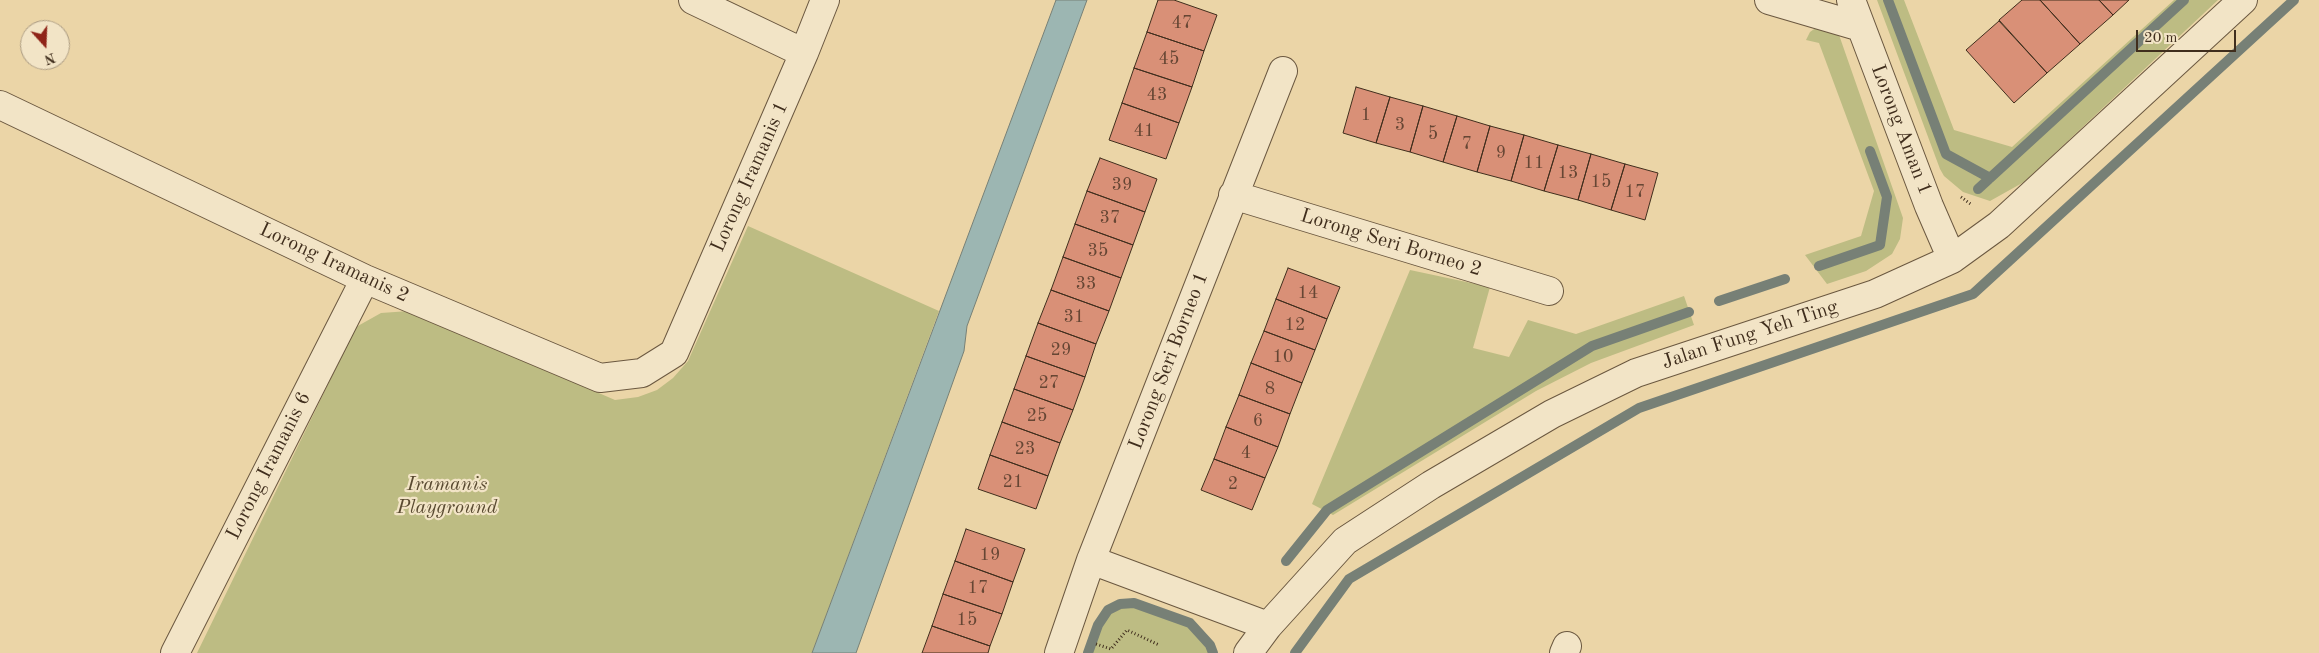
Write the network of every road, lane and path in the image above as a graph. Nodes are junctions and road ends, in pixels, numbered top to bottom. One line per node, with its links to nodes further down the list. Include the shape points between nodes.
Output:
1 (694, 0): 7 (street)
2 (825, 0): 7 (street, Lorong Iramanis 1)
3 (1769, 0): 6 (street)
4 (1851, 0): 6 (street, Lorong Aman 1)
5 (2242, 0): 11 (street, Jalan Fung Yeh Ting, via 1999,225)
6 (1861, 27): 11 (street, Lorong Aman 1)
7 (804, 53): 14 (street, Lorong Iramanis 1)
8 (1283, 71): 10 (street, Lorong Seri Borneo 1)
9 (2, 110): 12 (street, Lorong Iramanis 2)
10 (1233, 195): 13 (street, Lorong Seri Borneo 2); 15 (street, Lorong Seri Borneo 1)
11 (1952, 259): 16 (street, Jalan Fung Yeh Ting, via 1875,294 1636,373 1552,414 1431,485 1345,541)
12 (365, 279): 14 (street, Lorong Iramanis 2, via 600,378 642,373); 20 (street, Lorong Iramanis 6)
13 (1549, 291)
14 (674, 353)
15 (1091, 560): 16 (street); 21 (street, Lorong Seri Borneo 1)
16 (1268, 626): 22 (street, Jalan Fung Yeh Ting)
17 (1093, 644): 19 (path)
18 (1159, 645): 19 (path, via 1127,630)
19 (1110, 651)
20 (176, 653)
21 (1059, 653)
22 (1248, 653)

